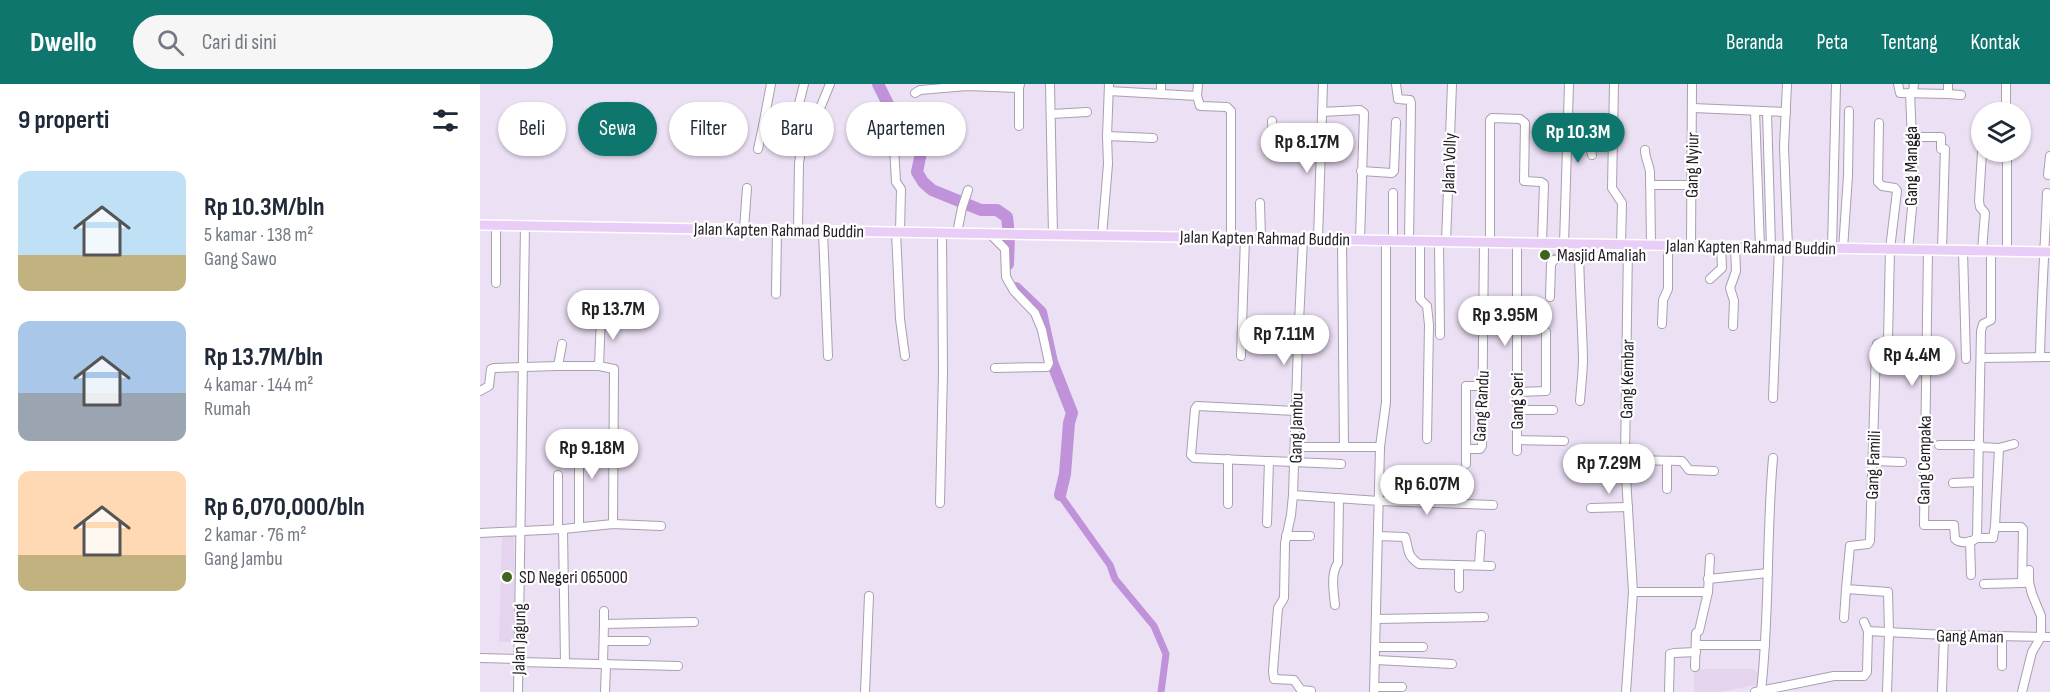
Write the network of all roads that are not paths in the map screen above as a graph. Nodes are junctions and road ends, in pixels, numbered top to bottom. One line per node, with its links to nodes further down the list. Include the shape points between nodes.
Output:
1 (771, 84): 27 (street)
2 (804, 84): 28 (street)
3 (830, 84): 29 (street)
4 (1050, 84): 38 (street)
5 (1161, 84): 23 (street)
6 (1198, 84): 26 (street)
7 (1323, 84): 32 (street)
8 (1396, 84): 87 (street, via 1397,98 1411,103)
9 (1452, 84): 89 (street, Jalan Volly)
10 (1569, 84): 48 (street)
11 (1614, 84): 94 (street, Gang Kembar, via 1612,188 1622,203)
12 (1692, 84): 31 (street, Gang Nyiur)
13 (1787, 84): 37 (street)
14 (1836, 84): 103 (street)
15 (1899, 84): 22 (street, via 1900,93)
16 (1914, 84): 22 (street, Gang Mangga)
17 (1948, 84): 24 (street)
18 (2006, 84): 30 (street)
19 (1020, 86): 21 (street, via 967,86); 42 (street)
20 (1109, 88): 23 (street); 43 (street)
21 (915, 93)
22 (1910, 93): 24 (street); 44 (street, Gang Mangga)
23 (1161, 94): 26 (street)
24 (1948, 94): 25 (street)
25 (1961, 95)
26 (1197, 96): 79 (street, via 1200,106 1227,107 1231,111)
27 (768, 102)
28 (799, 102)
29 (823, 102)
30 (2006, 102)
31 (1693, 108): 33 (street); 60 (street, Gang Nyiur)
32 (1322, 111): 47 (street); 57 (street, via 1364,113)
33 (1755, 111): 36 (street); 101 (street)
34 (1849, 111): 103 (street, via 1848,176)
35 (1087, 112): 38 (street)
36 (1767, 112): 37 (street); 102 (street)
37 (1786, 112): 102 (street)
38 (1051, 114): 77 (street)
39 (1272, 121): 47 (street, via 1273,141)
40 (1396, 122): 57 (street, via 1394,171)
41 (1880, 123): 104 (street, Gang Famili, via 1878,182 1897,191)
42 (1019, 126)
43 (1107, 136): 45 (street); 78 (street)
44 (1913, 137): 105 (street, Gang Mangga, via 1914,187); 107 (street, via 1941,137 1941,149 1945,149)
45 (1152, 138)
46 (760, 140): 49 (street)
47 (1321, 145): 83 (street)
48 (1566, 146): 51 (street, via 1590,146); 97 (street)
49 (758, 149)
50 (1645, 150): 59 (street)
51 (1592, 155)
52 (800, 156): 71 (street)
53 (895, 156): 73 (street, via 896,183 901,189)
54 (2050, 156): 58 (street)
55 (1981, 162): 109 (street, via 1979,201 1985,213)
56 (2007, 162): 110 (street)
57 (1361, 171): 85 (street)
58 (2048, 175)
59 (1650, 185): 60 (street); 95 (street)
60 (1691, 185): 98 (street, Gang Nyiur)
61 (747, 188): 69 (street)
62 (968, 190): 75 (street)
63 (1393, 193): 86 (street)
64 (2047, 193): 111 (street)
65 (1260, 203): 81 (street)
66 (480, 225): 67 (main road, Jalan Kapten Rahmad Buddin)
67 (496, 225): 68 (main road, Jalan Kapten Rahmad Buddin); 114 (street)
68 (525, 226): 69 (main road, Jalan Kapten Rahmad Buddin); 132 (street, Jalan Jagung)
69 (744, 229): 70 (main road, Jalan Kapten Rahmad Buddin)
70 (777, 230): 71 (main road, Jalan Kapten Rahmad Buddin); 115 (street)
71 (798, 230): 72 (main road, Jalan Kapten Rahmad Buddin)
72 (823, 231): 73 (main road, Jalan Kapten Rahmad Buddin); 123 (street)
73 (898, 232): 74 (main road, Jalan Kapten Rahmad Buddin); 124 (street)
74 (942, 232): 75 (main road, Jalan Kapten Rahmad Buddin); 175 (street)
75 (957, 233): 76 (main road, Jalan Kapten Rahmad Buddin)
76 (990, 234): 77 (main road, Jalan Kapten Rahmad Buddin); 133 (street, via 1005,249 1006,275 1011,286 1038,318 1049,363 1047,368)
77 (1053, 235): 78 (main road, Jalan Kapten Rahmad Buddin)
78 (1102, 236): 79 (main road, Jalan Kapten Rahmad Buddin)
79 (1231, 238): 80 (main road, Jalan Kapten Rahmad Buddin)
80 (1245, 238): 81 (main road, Jalan Kapten Rahmad Buddin); 125 (street)
81 (1261, 238): 82 (main road, Jalan Kapten Rahmad Buddin)
82 (1304, 239): 83 (main road, Jalan Kapten Rahmad Buddin); 141 (street, Gang Jambu)
83 (1318, 239): 84 (main road, Jalan Kapten Rahmad Buddin)
84 (1342, 240): 85 (main road, Jalan Kapten Rahmad Buddin); 150 (street)
85 (1360, 240): 86 (main road, Jalan Kapten Rahmad Buddin)
86 (1390, 241): 87 (main road, Jalan Kapten Rahmad Buddin); 151 (street, via 1386,402)
87 (1409, 241): 88 (main road, Jalan Kapten Rahmad Buddin)
88 (1420, 241): 89 (main road, Jalan Kapten Rahmad Buddin); 143 (street, via 1420,299 1427,306 1429,325)
89 (1443, 242): 90 (main road, Jalan Kapten Rahmad Buddin); 121 (street, Jalan Volly)
90 (1487, 242): 91 (main road, Jalan Kapten Rahmad Buddin); 92 (street, Gang Randu, via 1491,119 1520,118 1524,121 1524,181 1544,184); 134 (street, Gang Randu)
91 (1517, 243): 92 (main road, Jalan Kapten Rahmad Buddin); 136 (street, Gang Seri)
92 (1542, 243): 97 (main road, Jalan Kapten Rahmad Buddin)
93 (1579, 244): 94 (main road, Jalan Kapten Rahmad Buddin); 97 (main road, Jalan Kapten Rahmad Buddin); 138 (street, via 1583,362)
94 (1624, 245): 95 (main road, Jalan Kapten Rahmad Buddin); 157 (street, Gang Kembar)
95 (1651, 245): 96 (main road, Jalan Kapten Rahmad Buddin)
96 (1668, 245): 98 (main road, Jalan Kapten Rahmad Buddin); 118 (street, via 1668,289 1663,300)
97 (1559, 246)
98 (1691, 246): 99 (main road, Jalan Kapten Rahmad Buddin)
99 (1721, 246): 100 (main road, Jalan Kapten Rahmad Buddin); 113 (street, via 1722,268)
100 (1735, 247): 101 (main road, Jalan Kapten Rahmad Buddin); 119 (street, via 1736,271 1730,288)
101 (1760, 247): 102 (main road, Jalan Kapten Rahmad Buddin)
102 (1779, 247): 103 (main road, Jalan Kapten Rahmad Buddin); 137 (street)
103 (1838, 248): 104 (main road, Jalan Kapten Rahmad Buddin)
104 (1890, 249): 105 (main road, Jalan Kapten Rahmad Buddin); 160 (street, Gang Famili, via 1888,340 1877,344 1876,351)
105 (1908, 250): 106 (main road, Jalan Kapten Rahmad Buddin)
106 (1928, 250): 107 (main road, Jalan Kapten Rahmad Buddin); 192 (street, Gang Cempaka, via 1924,525 1954,525 1956,540)
107 (1942, 250): 108 (main road, Jalan Kapten Rahmad Buddin)
108 (1963, 251): 109 (main road, Jalan Kapten Rahmad Buddin); 129 (street)
109 (1987, 251): 110 (main road, Jalan Kapten Rahmad Buddin); 128 (street, via 1990,320 1981,331)
110 (2011, 251): 111 (main road, Jalan Kapten Rahmad Buddin)
111 (2048, 252): 126 (street, via 2041,283)
112 (1554, 260): 116 (street)
113 (1710, 279)
114 (496, 283)
115 (776, 294)
116 (1550, 297)
117 (602, 315): 131 (street)
118 (1662, 324)
119 (1733, 326)
120 (1546, 332): 136 (street, via 1546,391)
121 (1440, 335)
122 (562, 344): 130 (street)
123 (828, 356)
124 (905, 356)
125 (1241, 356)
126 (2040, 357): 127 (street); 128 (street)
127 (2050, 357)
128 (1981, 358): 148 (street)
129 (1966, 359)
130 (558, 366): 131 (street); 132 (street)
131 (599, 366): 181 (street, via 615,372)
132 (522, 367): 135 (street, via 492,368 489,386); 186 (street, Jalan Jagung)
133 (994, 368)
134 (1483, 386): 153 (street, Gang Randu, via 1482,446); 153 (street, via 1466,386)
135 (480, 391)
136 (1518, 392): 139 (street, Gang Seri)
137 (1773, 398)
138 (1580, 401)
139 (1518, 410): 140 (street); 144 (street, Gang Seri)
140 (1553, 410)
141 (1295, 411): 149 (street, Gang Jambu); 156 (street, via 1197,406 1191,455)
142 (579, 434): 184 (street)
143 (1427, 439)
144 (1517, 440): 145 (street); 154 (street, Gang Seri)
145 (1564, 441)
146 (2014, 444): 152 (street)
147 (1939, 445): 148 (street)
148 (1980, 446): 152 (street); 169 (street)
149 (1296, 447): 150 (street); 162 (street, Gang Jambu)
150 (1344, 447): 151 (street)
151 (1380, 447): 174 (street)
152 (1999, 448): 183 (street)
153 (1466, 449): 164 (street)
154 (1517, 451)
155 (1773, 458): 198 (street)
156 (1228, 459): 158 (street); 176 (street)
157 (1625, 460): 159 (street); 166 (street, Gang Kembar)
158 (1269, 461): 162 (street); 180 (street)
159 (1666, 461): 165 (street, via 1683,461 1689,470); 171 (street)
160 (1874, 461): 161 (street); 204 (street, Gang Famili, via 1870,541 1850,546)
161 (1902, 462)
162 (1295, 463): 163 (street); 172 (street, Gang Jambu)
163 (1341, 464)
164 (1466, 464)
165 (1714, 471)
166 (1626, 474): 168 (street); 178 (street, Gang Kembar)
167 (558, 475): 185 (street)
168 (1580, 475)
169 (1978, 482): 170 (street); 192 (street)
170 (1953, 483)
171 (1667, 489)
172 (1293, 495): 173 (street); 188 (street, Gang Jambu)
173 (1339, 498): 174 (street); 208 (street)
174 (1379, 501): 177 (street); 190 (street)
175 (940, 503)
176 (1228, 504)
177 (1493, 505)
178 (1628, 507): 179 (street); 205 (street, Gang Kembar)
179 (1591, 508)
180 (1267, 523)
181 (613, 524): 182 (street); 184 (street)
182 (661, 526)
183 (1995, 526): 192 (street, via 1993,538); 201 (street, via 2024,529)
184 (579, 527): 185 (street)
185 (561, 529): 186 (street); 231 (street)
186 (520, 531): 187 (street); 230 (street, Jalan Jagung)
187 (480, 533)
188 (1286, 536): 189 (street); 242 (street, Gang Jambu, via 1284,598 1278,609 1274,677 1294,680 1301,690)
189 (1310, 536)
190 (1378, 536): 194 (street, via 1405,537 1407,552 1419,564); 212 (street)
191 (1480, 536): 195 (street)
192 (1973, 540): 199 (street)
193 (1710, 558): 200 (street)
194 (1459, 565): 195 (street); 203 (street)
195 (1479, 566): 196 (street)
196 (1491, 566)
197 (2029, 570): 201 (street)
198 (1768, 573): 200 (street); 224 (street)
199 (1971, 575)
200 (1708, 579): 206 (street)
201 (2025, 582): 202 (street); 220 (street, via 2042,616)
202 (1984, 584)
203 (1459, 588)
204 (1846, 589): 211 (street); 217 (street, via 1888,592)
205 (1633, 592): 206 (street); 243 (street, Gang Kembar)
206 (1708, 592): 227 (street, via 1696,633)
207 (869, 596): 241 (street)
208 (1335, 605)
209 (604, 611): 215 (street)
210 (1484, 617): 212 (street)
211 (1844, 618)
212 (1377, 619): 225 (street)
213 (694, 622): 215 (street)
214 (1864, 622): 216 (street)
215 (604, 624): 222 (street)
216 (1868, 631): 217 (street, Gang Aman); 245 (street, via 1864,676 1834,676)
217 (1889, 633): 218 (street, Gang Aman); 246 (street)
218 (1944, 635): 219 (street, Gang Aman); 247 (street)
219 (2002, 637): 220 (street, Gang Aman); 235 (street)
220 (2041, 637): 221 (street, Gang Aman); 248 (street, via 2032,652)
221 (2050, 637)
222 (604, 641): 223 (street); 232 (street)
223 (646, 641)
224 (1765, 645): 227 (street); 245 (street)
225 (1376, 647): 226 (street); 229 (street)
226 (1422, 647)
227 (1696, 649): 236 (street); 244 (street, via 1670,654)
228 (480, 658): 230 (street)
229 (1376, 660): 233 (street); 238 (street)
230 (520, 661): 231 (street); 239 (street, Jalan Jagung)
231 (565, 663): 232 (street)
232 (604, 664): 234 (street); 240 (street)
233 (1452, 664)
234 (678, 666)
235 (2002, 666)
236 (1695, 667)
237 (1402, 687): 238 (street)
238 (1374, 689)
239 (518, 692)
240 (605, 692)
241 (865, 692)
242 (1311, 692)
243 (1626, 692)
244 (1669, 692)
245 (1758, 692)
246 (1887, 692)
247 (1942, 692)
248 (2022, 692)

